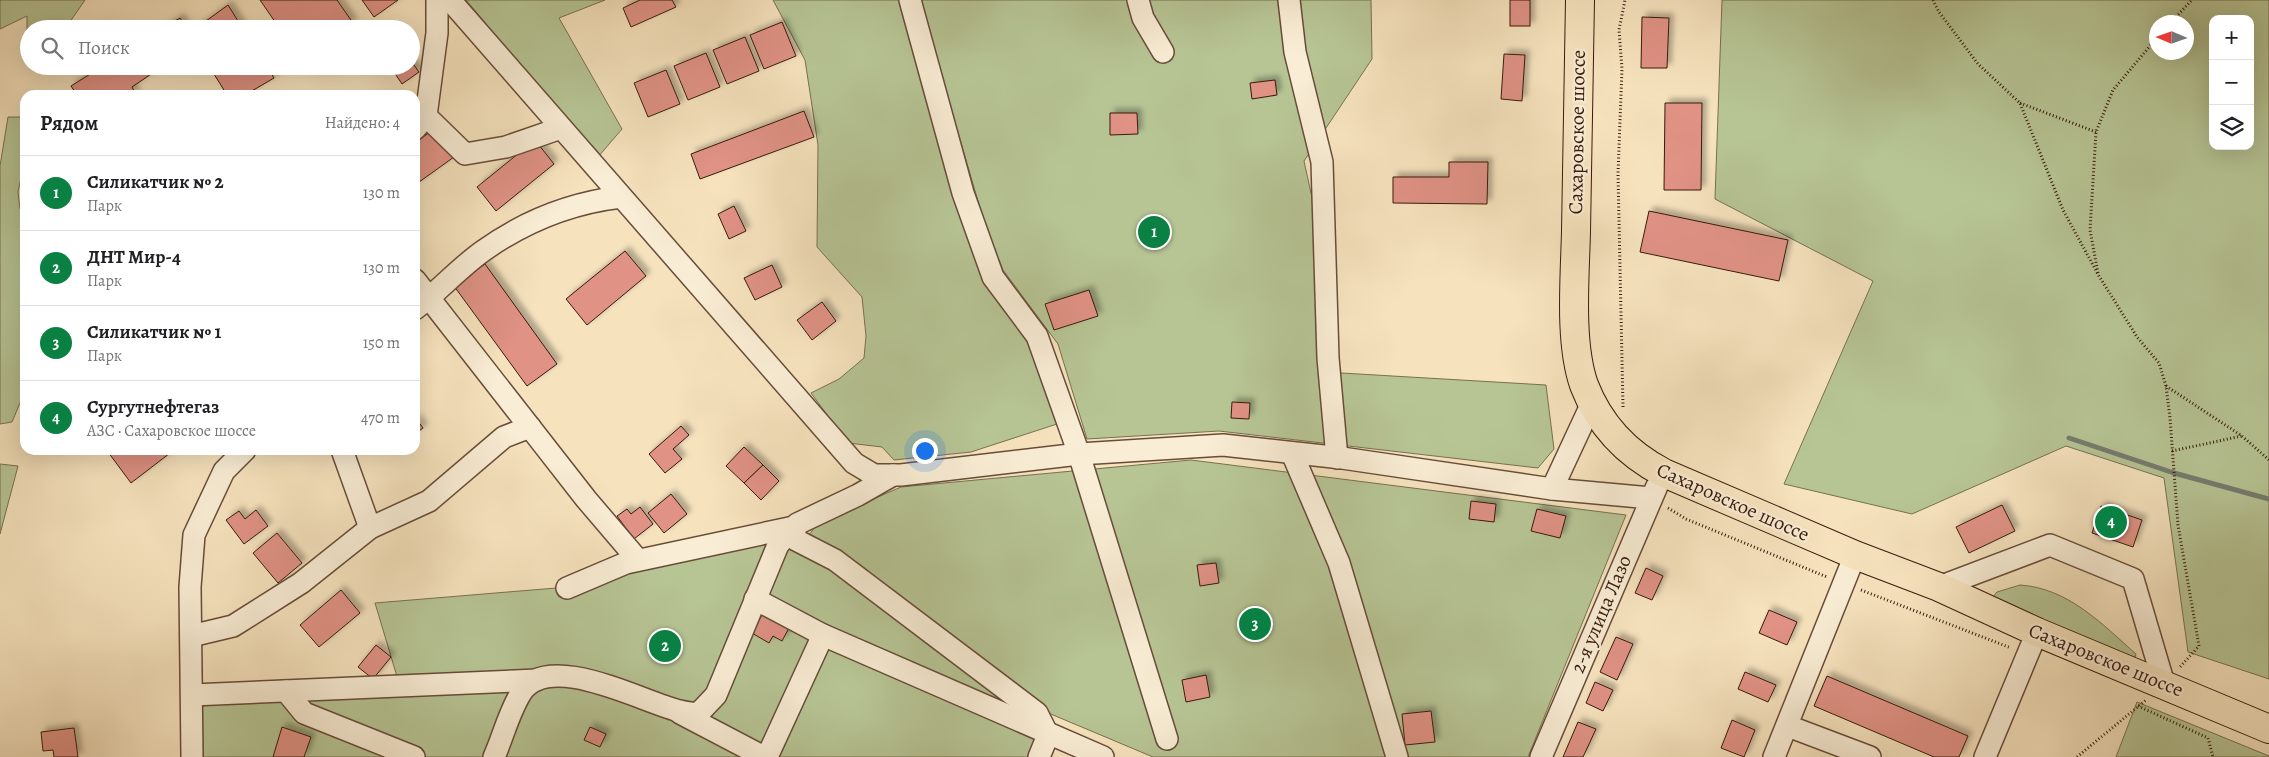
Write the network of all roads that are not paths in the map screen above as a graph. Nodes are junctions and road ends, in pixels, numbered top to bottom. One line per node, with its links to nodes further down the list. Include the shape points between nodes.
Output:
1 (438, 0): 8 (street, via 438,33)
2 (450, 0): 9 (street)
3 (910, 0): 15 (street, via 963,193 993,277 1038,336)
4 (1138, 0): 7 (street, via 1143,18)
5 (1289, 0): 18 (street, via 1295,52 1322,162 1328,358)
6 (1580, 0): 12 (main road, Сахаровское шоссе, via 1576,335 1579,365)
7 (1163, 52)
8 (421, 122): 9 (street, via 465,154 506,147)
9 (562, 128): 10 (street)
10 (621, 197): 11 (street, via 588,201 522,227 482,251); 20 (street, via 854,463 874,475)
11 (422, 303): 13 (street)
12 (1592, 403): 19 (main road, Сахаровское шоссе, via 1610,431 1626,448); 21 (street)
13 (530, 427): 24 (street, via 504,437 429,501); 26 (street)
14 (1292, 453): 15 (street, via 1223,445); 18 (street); 48 (street, via 1339,563)
15 (1079, 454): 20 (street); 41 (street)
16 (240, 455): 32 (street, via 224,471 194,535)
17 (344, 455): 24 (street)
18 (1337, 458): 21 (street)
19 (1664, 473): 22 (street, 2-я улица Лазо); 25 (main road, Сахаровское шоссе)
20 (894, 475): 23 (street)
21 (1552, 489): 22 (street)
22 (1651, 498): 49 (street, 2-я улица Лазо)
23 (794, 527): 26 (street); 29 (street, via 778,545); 40 (street, via 796,540 835,560 1037,713)
24 (370, 528): 32 (street, via 301,582 233,626)
25 (1855, 555): 27 (main road, Сахаровское шоссе); 38 (street)
26 (638, 560): 28 (street, via 626,562)
27 (1939, 587): 30 (main road, Сахаровское шоссе); 33 (street, via 2050,545 2133,579)
28 (567, 588)
29 (755, 599): 31 (street); 37 (street, via 716,695 698,714)
30 (2037, 632): 33 (main road, Сахаровское шоссе); 52 (street)
31 (823, 635): 40 (street); 45 (street)
32 (191, 636): 36 (street)
33 (2172, 676): 39 (main road, Сахаровское шоссе)
34 (537, 680): 35 (street); 37 (street, via 559,676 607,684); 44 (street, via 521,692)
35 (286, 691): 36 (street); 43 (street, via 304,713)
36 (192, 695): 42 (street)
37 (676, 710): 45 (street)
38 (1788, 726): 50 (street); 51 (street)
39 (2269, 729)
40 (1048, 735): 46 (street); 47 (street)
41 (1167, 739)
42 (192, 757)
43 (414, 757)
44 (494, 757)
45 (766, 757)
46 (1039, 757)
47 (1103, 757)
48 (1397, 757)
49 (1541, 757)
50 (1774, 757)
51 (1870, 757)
52 (1985, 757)

